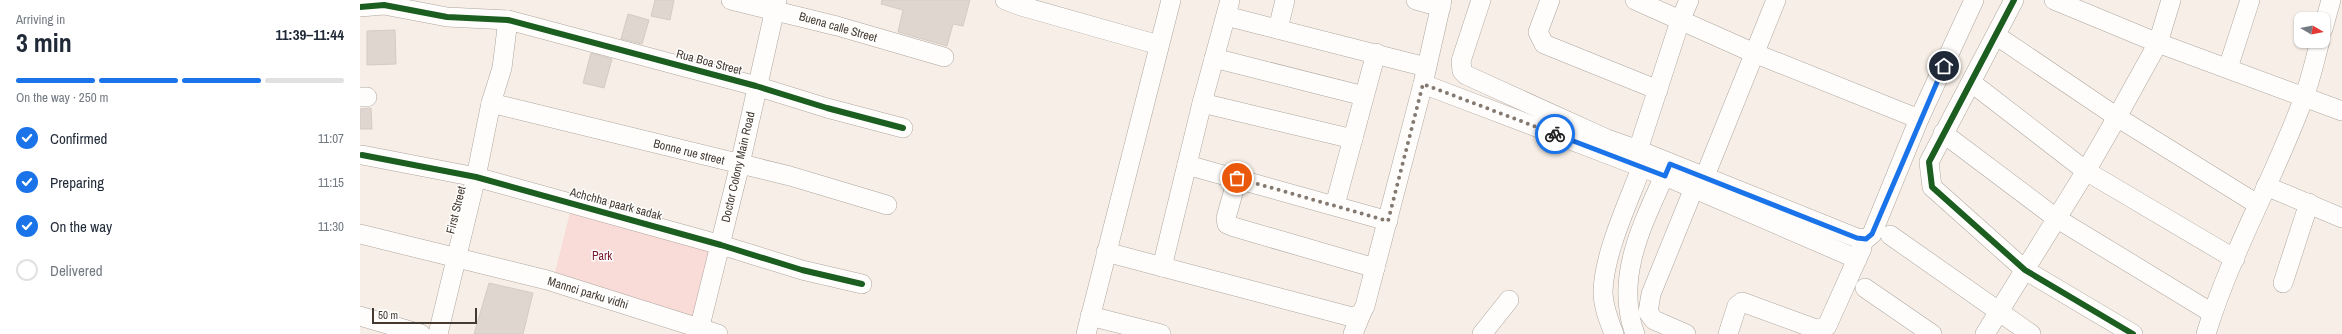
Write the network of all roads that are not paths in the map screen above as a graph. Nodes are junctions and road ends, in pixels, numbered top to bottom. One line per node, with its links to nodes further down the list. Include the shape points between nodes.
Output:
1 (731, 0): 19 (street, Buena calle Street)
2 (1006, 0): 29 (street)
3 (1171, 0): 29 (street)
4 (1285, 0): 26 (street)
5 (1416, 0): 18 (street)
6 (1481, 0): 51 (street, via 1461,61 1462,71 1466,75)
7 (1550, 0): 39 (street, via 1538,32 1544,44)
8 (1635, 0): 25 (street)
9 (1689, 0): 25 (street)
10 (1776, 0): 32 (street)
11 (1974, 0): 46 (street)
12 (2014, 0): 27 (street)
13 (2054, 0): 22 (street)
14 (2171, 0): 28 (street)
15 (2250, 0): 35 (street)
16 (2331, 0): 23 (street)
17 (385, 2): 20 (street, Rua Boa Street); 24 (street, Rua Boa Street, via 447,17)
18 (1442, 4): 36 (street)
19 (776, 5): 33 (street, Buena calle Street); 38 (street, Doctor Colony Main Road)
20 (360, 7)
21 (1228, 8): 26 (street); 34 (street)
22 (2096, 8): 28 (street)
23 (2328, 12)
24 (508, 20): 38 (street, Rua Boa Street); 42 (street, First Street, via 504,57)
25 (1680, 21): 32 (street); 39 (street)
26 (1278, 29): 31 (street)
27 (1998, 36): 37 (street); 45 (street)
28 (2158, 43): 35 (street); 45 (street)
29 (1158, 45): 71 (street)
30 (2318, 48): 41 (street)
31 (1376, 53): 36 (street); 40 (street)
32 (1754, 53): 46 (street); 58 (street)
33 (944, 57)
34 (1214, 58): 40 (street); 43 (street)
35 (2228, 68): 41 (street)
36 (1425, 76): 51 (street); 66 (street)
37 (1972, 83): 48 (street); 55 (street)
38 (756, 86): 47 (street, Rua Boa Street); 52 (street, Doctor Colony Main Road)
39 (1658, 90): 51 (street)
40 (1364, 96): 49 (street)
41 (2304, 96): 44 (street); 59 (street)
42 (490, 103): 52 (street, Bonne rue street); 56 (street, First Street)
43 (1202, 103): 49 (street); 53 (street)
44 (2342, 111)
45 (2117, 117): 55 (street); 61 (street)
46 (1919, 119): 69 (street, via 1873,230)
47 (903, 128)
48 (1943, 134): 64 (street); 77 (street, via 1929,162 1932,187)
49 (1353, 139): 63 (street)
50 (362, 155): 56 (street, Achchha paark sadak)
51 (1642, 157): 54 (street); 95 (street, via 1606,274 1603,293)
52 (740, 164): 62 (street, Bonne rue street); 70 (street, Doctor Colony Main Road)
53 (1187, 165): 57 (street); 75 (street)
54 (1667, 170): 58 (street); 96 (street, via 1644,222 1626,286 1631,324)
55 (2086, 171): 64 (street); 74 (street)
56 (476, 177): 70 (street, Achchha paark sadak); 72 (street, First Street)
57 (1237, 178): 63 (street); 76 (street, via 1226,218 1227,224)
58 (1700, 182): 69 (street); 73 (street); 97 (street, via 1651,294 1648,312 1654,320)
59 (2266, 186): 60 (street); 61 (street)
60 (2309, 203): 65 (street); 78 (street)
61 (2257, 204): 74 (street)
62 (887, 205)
63 (1335, 205): 66 (street)
64 (2056, 218): 77 (street); 83 (street)
65 (2342, 218)
66 (1388, 221): 76 (street)
67 (360, 234): 72 (street, Mannci parku vidhi)
68 (1890, 235): 82 (street)
69 (1866, 239): 73 (street)
70 (721, 244): 79 (street, Achchha paark sadak, via 802,270); 88 (street, Doctor Colony Main Road)
71 (1106, 252): 75 (street); 86 (street)
72 (456, 258): 88 (street, Mannci parku vidhi, via 547,280); 90 (street, First Street)
73 (1857, 259): 98 (street, via 1827,326 1813,328 1742,302 1737,306)
74 (2235, 259): 83 (street)
75 (1162, 267): 84 (street, via 1352,316)
76 (1375, 268): 84 (street)
77 (2025, 270): 82 (street); 102 (street)
78 (2283, 283)
79 (862, 284)
80 (1865, 288): 99 (street)
81 (1509, 300): 94 (street)
82 (1998, 313): 100 (street); 101 (street)
83 (2212, 313): 103 (street)
84 (1361, 314): 93 (street)
85 (360, 316): 89 (street)
86 (1088, 325): 87 (street)
87 (1142, 331): 92 (street)
88 (699, 332): 91 (street, Mannci parku vidhi)
89 (421, 334)
90 (438, 334)
91 (718, 334)
92 (1161, 334)
93 (1353, 334)
94 (1482, 334)
95 (1614, 334)
96 (1635, 334)
97 (1686, 334)
98 (1728, 334)
99 (1932, 334)
100 (1986, 334)
101 (2031, 334)
102 (2133, 334)
103 (2206, 334)

